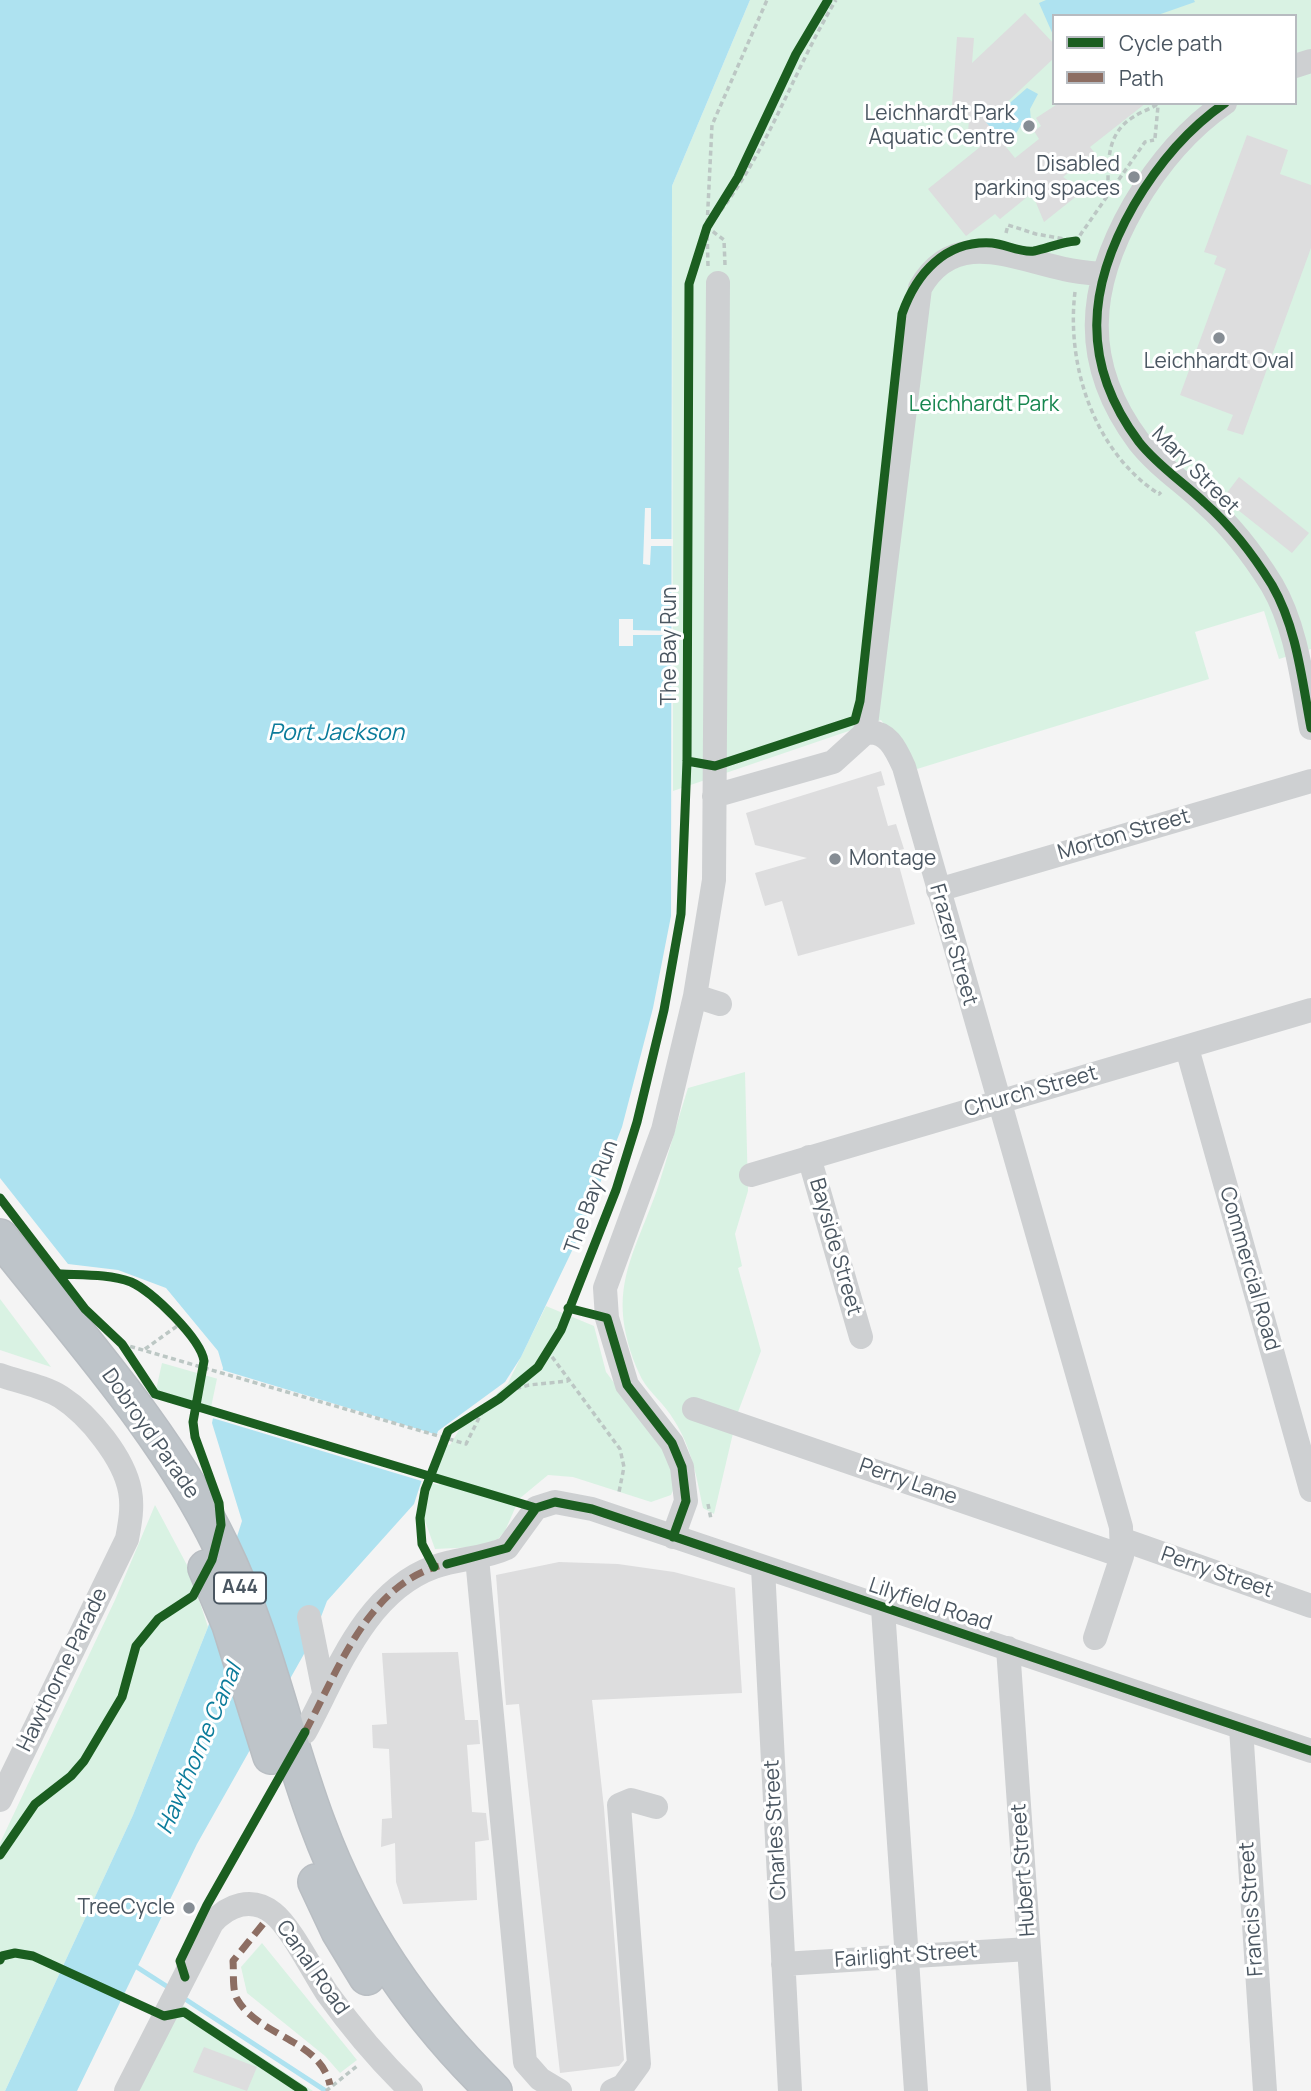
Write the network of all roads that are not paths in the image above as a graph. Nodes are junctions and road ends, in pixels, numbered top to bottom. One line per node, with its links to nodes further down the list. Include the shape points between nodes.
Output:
1 (1223, 105): 2 (street, Mary Street, via 1202,119 1160,165 1127,217)
2 (1102, 274): 4 (street, Mary Street, via 1096,310 1098,353 1116,407 1160,465 1205,502 1273,587 1296,648); 5 (street, via 982,251 944,261 920,288)
3 (718, 283): 7 (street)
4 (1311, 728)
5 (865, 733): 7 (street, via 833,762); 8 (street, Frazer Street, via 885,736 904,767)
6 (1311, 781): 8 (street, Morton Street)
7 (715, 796): 9 (street, via 715,880)
8 (938, 890): 13 (street, Frazer Street)
9 (695, 996): 10 (street); 22 (street, via 663,1130 605,1288 607,1318 627,1385 671,1443 682,1467 687,1501)
10 (720, 1004)
11 (1311, 1010): 12 (street, Church Street)
12 (1187, 1048): 13 (street, Church Street); 21 (street, Commercial Road)
13 (998, 1101): 14 (street, Church Street); 24 (street, Frazer Street)
14 (809, 1157): 15 (street, Church Street); 18 (street, Bayside Street)
15 (751, 1175)
16 (0, 1237): 36 (highway, Dobroyd Parade / A44, via 189,1482 248,1605)
17 (0, 1267): 36 (highway, Dobroyd Parade / A44, via 80,1369 178,1511 211,1578)
18 (861, 1337)
19 (0, 1375): 23 (street, Dobroyd Parade, via 59,1395 87,1416 130,1489)
20 (694, 1409): 24 (street, Perry Lane)
21 (1311, 1490)
22 (673, 1537): 25 (street, Lilyfield Road, via 555,1502 536,1508 507,1548); 26 (street, Lilyfield Road)
23 (127, 1539): 37 (street, Hawthorne Parade)
24 (1123, 1548): 27 (street, Perry Street); 30 (street)
25 (477, 1558): 32 (street, via 433,1567 396,1591 365,1623); 46 (street, via 525,2062 540,2079)
26 (763, 1568): 28 (street, Lilyfield Road); 41 (street, Charles Street)
27 (1311, 1606)
28 (883, 1609): 31 (street, Lilyfield Road); 40 (street)
29 (309, 1617): 32 (street)
30 (1095, 1638)
31 (1008, 1648): 33 (street, Lilyfield Road); 39 (street, Hubert Street)
32 (324, 1692): 34 (street)
33 (1241, 1728): 35 (street, Lilyfield Road); 51 (street, Francis Street)
34 (304, 1732)
35 (1311, 1751)
36 (292, 1785): 44 (highway, Dobroyd Parade / A44, via 310,1870 339,1931 390,2009); 45 (highway, Dobroyd Parade / A44, via 318,1825 345,1891 377,1949 457,2055)
37 (0, 1800)
38 (656, 1807): 47 (street, via 631,1800 619,1805 639,2064 623,2087)
39 (1029, 1949): 40 (street, Fairlight Street); 50 (street, Hubert Street)
40 (907, 1956): 41 (street, Fairlight Street); 49 (street)
41 (783, 1964): 48 (street, Charles Street)
42 (126, 2091): 43 (street, Canal Road, via 212,1923 230,1907 251,1904 274,1914 349,2022)
43 (411, 2091)
44 (460, 2091)
45 (494, 2091)
46 (560, 2091)
47 (612, 2091)
48 (790, 2091)
49 (916, 2091)
50 (1039, 2091)
51 (1265, 2091)

